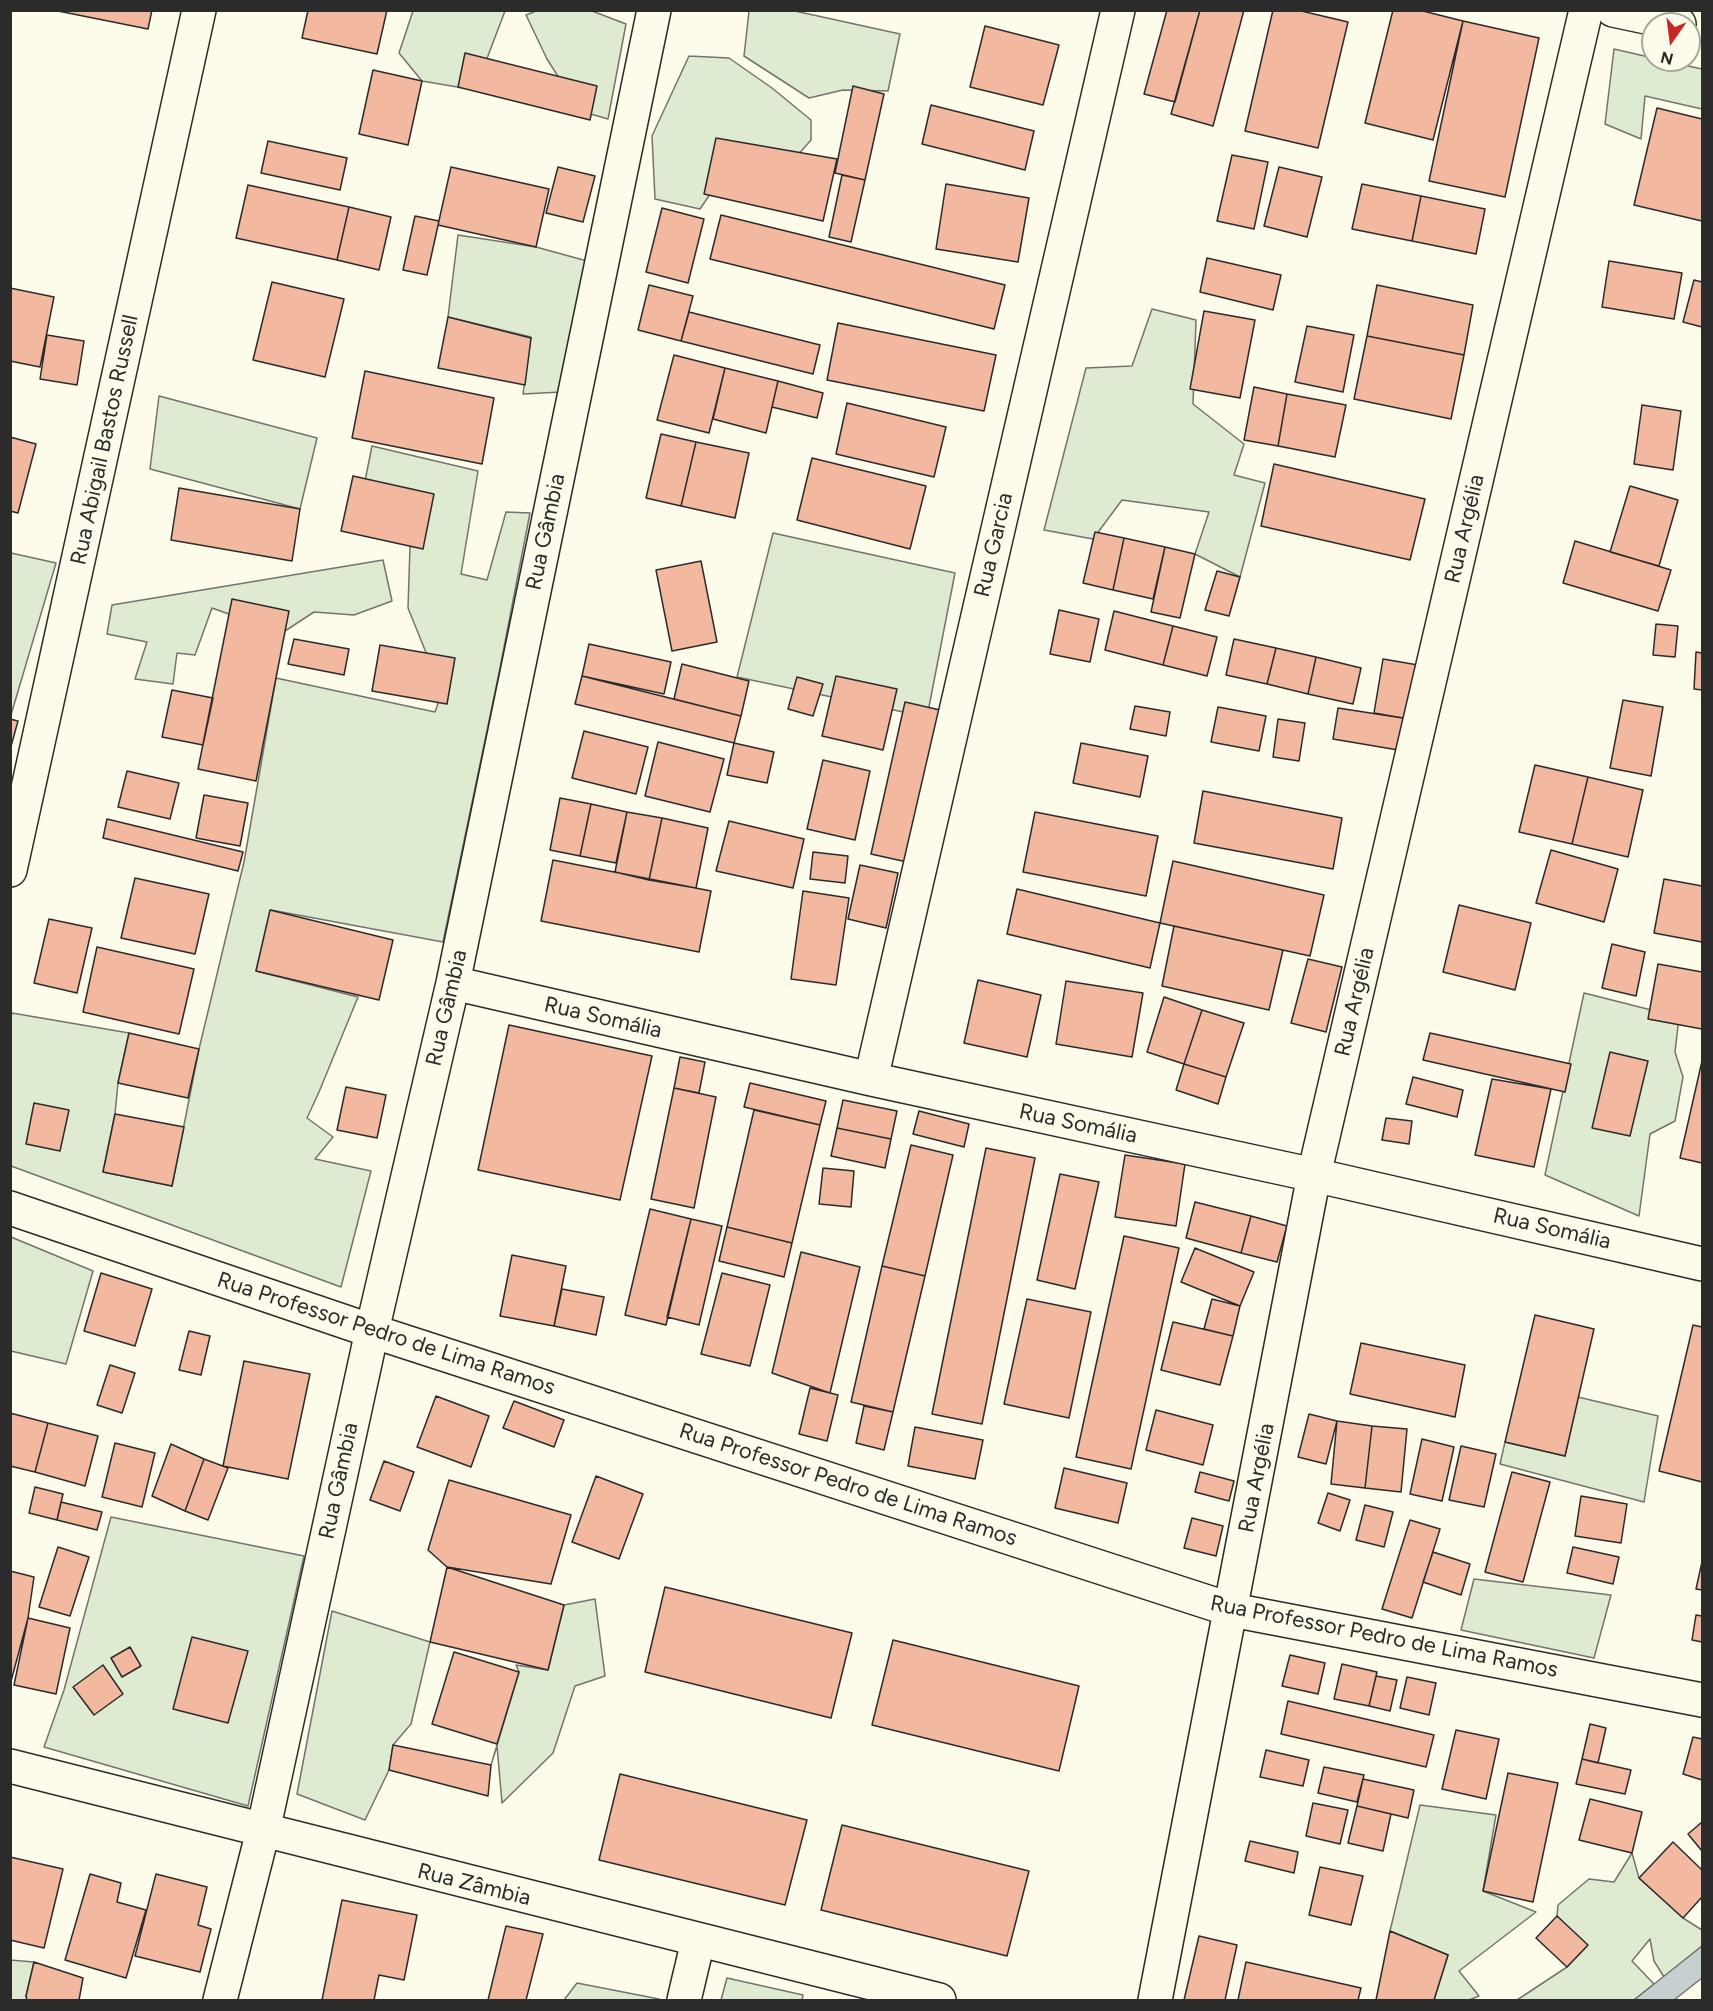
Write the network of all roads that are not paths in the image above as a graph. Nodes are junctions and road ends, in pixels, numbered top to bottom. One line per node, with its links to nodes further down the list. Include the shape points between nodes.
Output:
1 (199, 10): 7 (street, Rua Abigail Bastos Russell)
2 (654, 10): 8 (street, Rua Gâmbia)
3 (1118, 10): 9 (street, Rua Garcia)
4 (1586, 10): 10 (street, Rua Argélia)
5 (1613, 10): 6 (street)
6 (1641, 16)
7 (10, 870)
8 (453, 983): 9 (street, Rua Somália); 13 (street, Rua Gâmbia)
9 (871, 1079): 10 (street, Rua Somália)
10 (1314, 1175): 12 (street, Rua Somália); 14 (street, Rua Argélia)
11 (10, 1208): 13 (street, Rua Professor Pedro de Lima Ramos)
12 (1702, 1264)
13 (372, 1331): 14 (street, Rua Professor Pedro de Lima Ramos); 17 (street, Rua Gâmbia)
14 (1232, 1610): 15 (street, Rua Professor Pedro de Lima Ramos); 22 (street, Rua Argélia)
15 (1702, 1700)
16 (10, 1766): 17 (street, Rua Zâmbia)
17 (263, 1831): 18 (street, Rua Zâmbia); 19 (street, Rua Gâmbia)
18 (698, 1941): 20 (street); 21 (street, Rua Zâmbia)
19 (220, 2001)
20 (684, 2001)
21 (939, 2001)
22 (1155, 2001)

